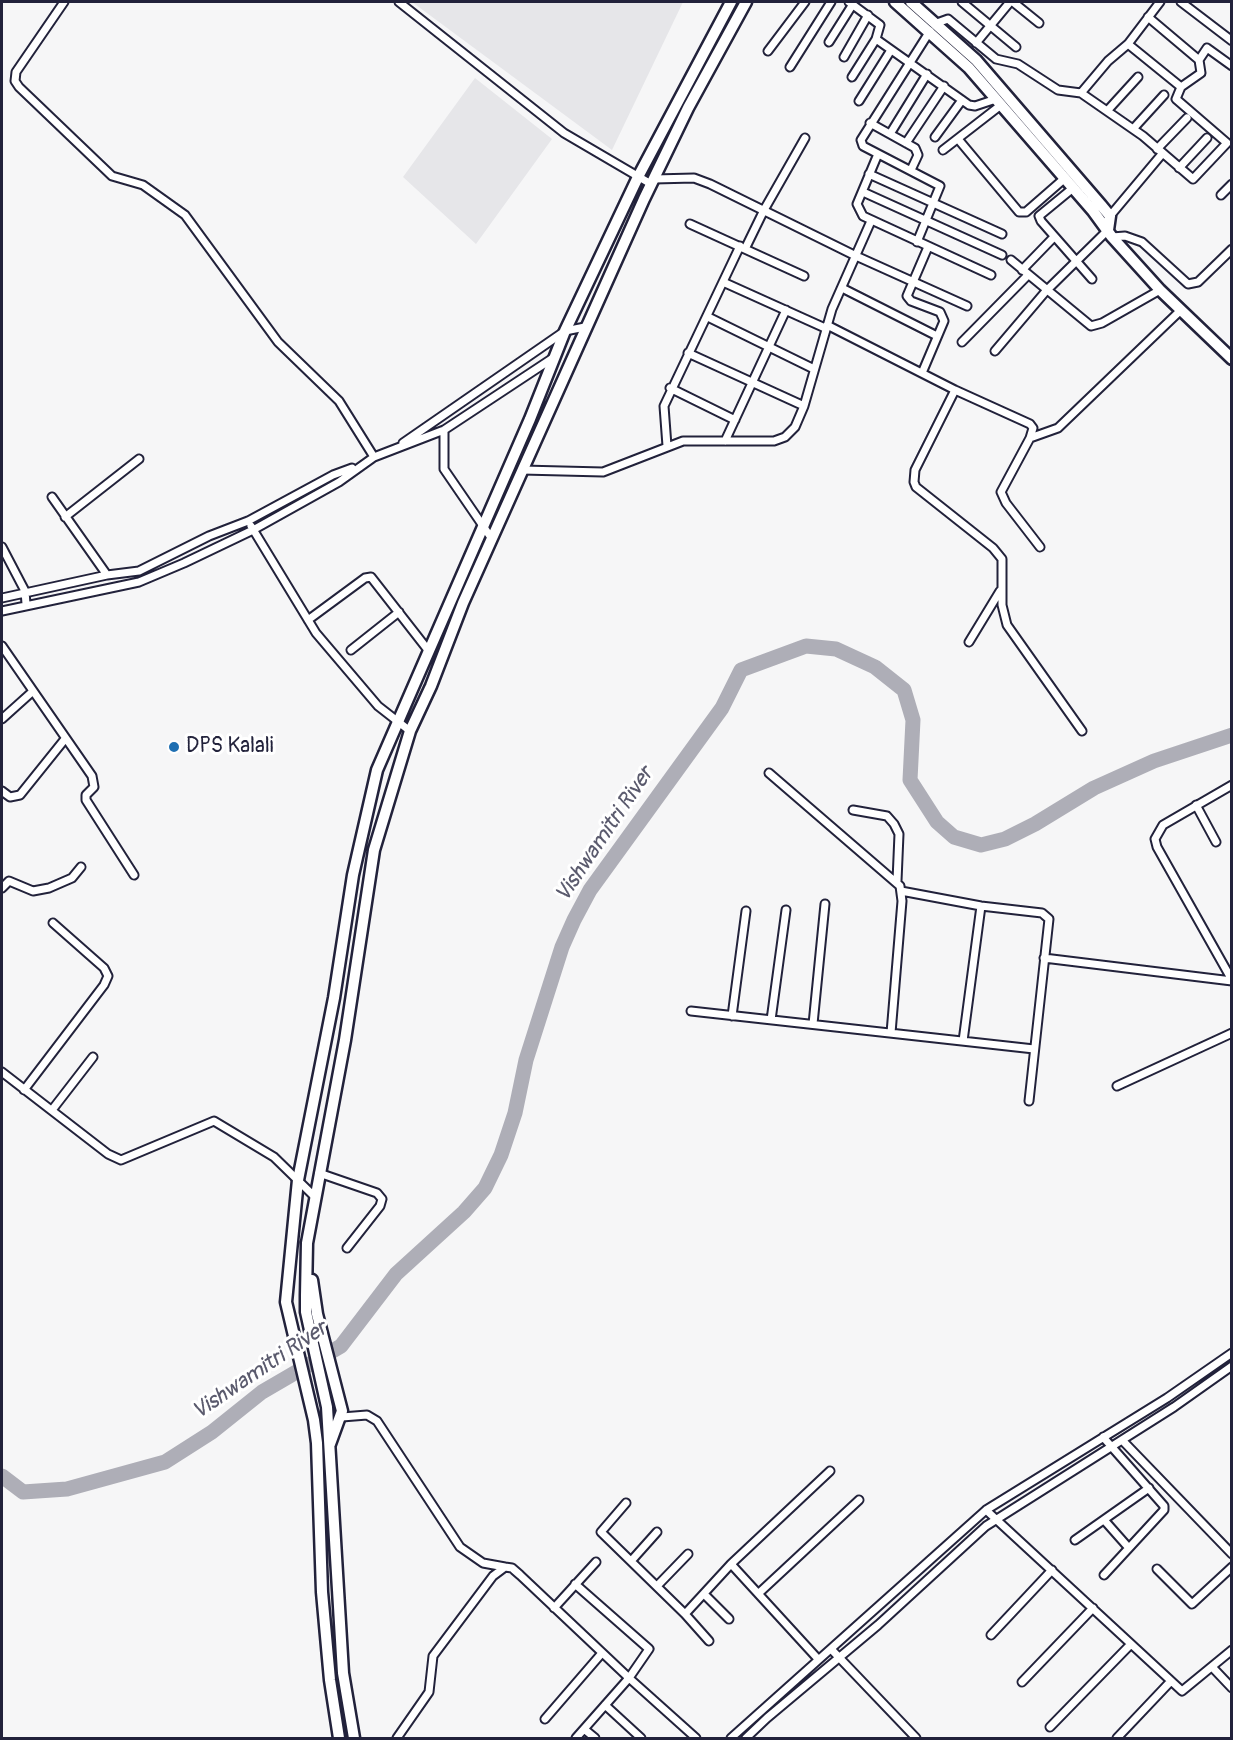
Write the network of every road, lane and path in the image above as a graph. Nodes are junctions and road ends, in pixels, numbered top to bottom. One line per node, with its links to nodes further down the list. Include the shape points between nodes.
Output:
1 (64, 2): 117 (street, via 16,72 19,87 112,176 143,185 185,215 278,342 339,401)
2 (399, 2): 58 (street, via 564,133)
3 (731, 2): 58 (main road)
4 (746, 2): 60 (main road)
5 (805, 2): 26 (street)
6 (831, 2): 31 (street)
7 (895, 2): 18 (main road)
8 (911, 2): 18 (main road)
9 (962, 2): 17 (street)
10 (1012, 2): 16 (street); 17 (street)
11 (1161, 2): 15 (street)
12 (1181, 2): 19 (street)
13 (851, 3): 14 (street); 21 (street)
14 (868, 15): 20 (street, via 880,25); 27 (street)
15 (1148, 17): 23 (street); 28 (street)
16 (1039, 23)
17 (990, 26): 22 (street); 24 (street)
18 (933, 27): 22 (street, via 948,19); 29 (street); 41 (main road); 67 (main road, via 976,60)
19 (1230, 37)
20 (876, 39): 25 (street); 33 (street)
21 (829, 42)
22 (976, 43): 37 (street, via 996,59 1017,64 1048,86)
23 (1128, 44): 36 (street); 37 (street)
24 (1016, 47)
25 (891, 50): 29 (street); 40 (street)
26 (768, 51)
27 (844, 57)
28 (1199, 60): 30 (street, via 1208,48); 36 (street, via 1201,73)
29 (910, 63): 32 (street); 44 (street)
30 (1232, 66)
31 (789, 68)
32 (927, 74): 35 (street); 46 (street)
33 (852, 77)
34 (1138, 77): 42 (street)
35 (944, 86): 39 (street); 51 (street)
36 (1181, 87): 55 (street, via 1176,99 1227,143 1193,179)
37 (1081, 93): 42 (street)
38 (1164, 95): 45 (street)
39 (962, 100): 41 (street, via 975,106); 47 (street)
40 (859, 101)
41 (998, 102): 50 (street); 59 (main road)
42 (1107, 111): 45 (street)
43 (1186, 118): 53 (street)
44 (870, 123): 46 (street); 54 (street, via 861,143)
45 (1133, 129): 53 (street)
46 (890, 134): 51 (street)
47 (935, 137)
48 (805, 138): 66 (street)
49 (1207, 138): 55 (street)
50 (958, 139): 52 (street); 59 (street, via 1019,212 1026,212)
51 (906, 143): 56 (street, via 918,152)
52 (944, 150)
53 (1159, 151): 55 (street); 67 (street)
54 (878, 154): 56 (street); 57 (street)
55 (1179, 168)
56 (911, 170): 65 (street, via 940,186)
57 (869, 174): 63 (street); 65 (street)
58 (638, 177): 60 (street); 97 (main road)
59 (1065, 178): 62 (main road)
60 (652, 181): 66 (street, via 694,178); 96 (main road)
61 (1232, 184): 64 (street)
62 (1073, 188): 72 (main road); 73 (street, via 1039,216)
63 (863, 192): 68 (street, via 857,204); 69 (street)
64 (1221, 195)
65 (934, 203): 69 (street); 71 (street)
66 (764, 210): 76 (street); 79 (street)
67 (1110, 216): 72 (main road)
68 (871, 221): 74 (street); 79 (street)
69 (927, 221): 74 (street); 78 (street)
70 (690, 224): 76 (street)
71 (1002, 234)
72 (1110, 234): 77 (street, via 1142,242 1188,284 1198,282); 81 (street); 89 (main road)
73 (1054, 237): 81 (street); 82 (street)
74 (916, 242): 75 (street)
75 (928, 247): 83 (street); 86 (street)
76 (743, 248): 84 (street); 87 (street)
77 (1232, 249)
78 (1002, 255)
79 (856, 256): 86 (street); 88 (street)
80 (1011, 260): 82 (street)
81 (1076, 262): 85 (street); 90 (street)
82 (1025, 272): 90 (street); 99 (street)
83 (991, 275)
84 (804, 276)
85 (1092, 279)
86 (914, 281): 91 (street); 98 (street, via 908,298 943,316)
87 (723, 282): 92 (street); 94 (street)
88 (842, 288): 95 (street); 98 (street)
89 (1160, 290): 90 (street, via 1096,326 1085,324); 93 (main road)
90 (1046, 291): 101 (street)
91 (967, 306)
92 (786, 310): 95 (street); 100 (street)
93 (1181, 310): 104 (main road); 113 (street, via 1058,428)
94 (708, 317): 100 (street); 102 (street)
95 (826, 326): 105 (street); 106 (street)
96 (585, 327): 97 (street); 120 (main road)
97 (565, 331): 103 (main road); 116 (street)
98 (937, 336): 106 (street)
99 (962, 342)
100 (769, 347): 105 (street); 107 (street)
101 (995, 351)
102 (688, 353): 107 (street); 108 (street)
103 (555, 356): 112 (street); 124 (main road)
104 (1232, 359)
105 (814, 369): 110 (street)
106 (922, 373): 109 (street)
107 (753, 382): 110 (street); 111 (street)
108 (670, 388): 111 (street); 115 (street, via 664,406)
109 (955, 390): 113 (street, via 1030,424); 130 (street, via 913,477 916,487 1002,559)
110 (804, 406): 114 (street, via 785,437 774,441)
111 (735, 420): 114 (street)
112 (444, 430): 116 (street); 124 (street, via 444,469)
113 (1030, 438): 128 (street, via 1001,492)
114 (725, 441): 115 (street, via 683,441)
115 (667, 446): 120 (street, via 603,472)
116 (394, 449): 117 (street)
117 (374, 457): 119 (street)
118 (139, 459): 122 (street)
119 (358, 466): 123 (street, via 333,475); 125 (street, via 339,482)
120 (522, 470): 126 (main road)
121 (52, 498): 122 (street)
122 (65, 517): 129 (street)
123 (248, 521): 125 (street); 129 (street, via 208,536 139,571)
124 (483, 528): 126 (street); 140 (main road)
125 (254, 530): 133 (street, via 139,582); 136 (street)
126 (492, 539): 144 (main road)
127 (2, 547): 131 (street)
128 (1040, 547)
129 (107, 575): 131 (street)
130 (1001, 588): 137 (street); 145 (street, via 1002,614 1007,625)
131 (25, 591): 132 (street); 133 (street)
132 (2, 598)
133 (26, 604): 134 (street)
134 (2, 611)
135 (399, 612): 136 (street, via 368,576); 139 (street); 140 (street)
136 (308, 620): 143 (street, via 348,673 378,706)
137 (969, 642)
138 (2, 646): 141 (street)
139 (351, 650)
140 (428, 650): 143 (main road)
141 (32, 692): 142 (street); 146 (street)
142 (2, 719)
143 (398, 721): 144 (street); 180 (main road, via 377,770 352,875 334,998)
144 (410, 730): 179 (main road, via 374,850 345,1040)
145 (1082, 731)
146 (65, 739): 149 (street, via 20,795 10,797); 154 (street, via 94,784 86,800)
147 (769, 773): 155 (street)
148 (1232, 785): 150 (street)
149 (2, 791)
150 (1196, 805): 152 (street); 164 (street, via 1163,825 1155,839)
151 (853, 810): 155 (street, via 887,816 894,824 899,834)
152 (1216, 842)
153 (81, 867): 156 (street, via 72,878 49,888 33,891 9,881)
154 (134, 875)
155 (897, 880): 157 (street)
156 (2, 888)
157 (902, 891): 159 (street); 169 (street)
158 (825, 904): 168 (street)
159 (981, 906): 163 (street, via 1042,913 1049,919); 171 (street)
160 (786, 910): 167 (street)
161 (746, 911): 166 (street)
162 (53, 922): 176 (street, via 108,976)
163 (1044, 958): 164 (street); 172 (street)
164 (1232, 981)
165 (691, 1011): 166 (street)
166 (732, 1016): 167 (street)
167 (771, 1020): 168 (street)
168 (813, 1024): 169 (street)
169 (891, 1033): 171 (street)
170 (1232, 1033): 175 (street)
171 (963, 1041): 172 (street)
172 (1034, 1049): 177 (street)
173 (93, 1057): 178 (street)
174 (2, 1072): 176 (street)
175 (1117, 1086)
176 (24, 1090): 178 (street)
177 (1029, 1101)
178 (52, 1110): 180 (street, via 121,1160 214,1121 273,1157)
179 (319, 1173): 181 (main road); 182 (street, via 377,1193 382,1199)
180 (298, 1180): 181 (street); 236 (main road, via 287,1277 288,1314 314,1420 322,1592)
181 (314, 1196): 183 (main road, via 307,1244)
182 (347, 1248)
183 (311, 1313): 186 (main road); 189 (main road, via 327,1407)
184 (1232, 1353): 187 (street)
185 (1232, 1366): 188 (street)
186 (342, 1417): 189 (main road); 206 (street, via 367,1415 377,1421 460,1547 483,1563)
187 (1103, 1437): 190 (street); 195 (street)
188 (1122, 1440): 190 (street); 202 (street)
189 (329, 1446): 237 (main road, via 343,1673)
190 (1111, 1446): 192 (street); 196 (street)
191 (830, 1471): 205 (street)
192 (1149, 1488): 197 (street); 200 (street, via 1164,1510)
193 (859, 1500): 213 (street)
194 (626, 1503): 203 (street, via 601,1532)
195 (986, 1510): 196 (street); 222 (street)
196 (996, 1519): 209 (street); 225 (street)
197 (1105, 1521): 199 (street); 200 (street)
198 (657, 1532): 203 (street)
199 (1075, 1540)
200 (1128, 1547): 210 (street)
201 (688, 1554): 212 (street)
202 (1232, 1554)
203 (632, 1560): 212 (street)
204 (596, 1562): 211 (street)
205 (731, 1564): 213 (street); 214 (street)
206 (505, 1567): 215 (street, via 512,1568); 238 (street, via 493,1576 433,1656 427,1697)
207 (1232, 1567): 208 (street, via 1192,1604)
208 (1157, 1569)
209 (1052, 1570): 216 (street); 219 (street)
210 (1104, 1575)
211 (575, 1584): 215 (street); 228 (street, via 650,1649)
212 (657, 1586): 217 (street)
213 (759, 1593): 226 (street)
214 (704, 1594): 217 (street); 218 (street)
215 (554, 1608): 224 (street)
216 (1093, 1608): 221 (street); 230 (street)
217 (685, 1614): 220 (street)
218 (729, 1619)
219 (991, 1635)
220 (709, 1641)
221 (1131, 1644): 229 (street); 234 (street)
222 (831, 1649): 225 (street); 226 (street)
223 (1232, 1650): 227 (street)
224 (602, 1653): 228 (street); 233 (street)
225 (838, 1657): 244 (street); 245 (street)
226 (818, 1659): 243 (street)
227 (1213, 1668): 229 (street, via 1182,1691); 231 (street)
228 (628, 1678): 232 (street); 242 (street)
229 (1171, 1681): 246 (street)
230 (1022, 1682)
231 (1232, 1688)
232 (605, 1705): 235 (street); 241 (street)
233 (544, 1719)
234 (1050, 1727)
235 (584, 1729): 239 (street); 240 (street)
236 (339, 1738)
237 (354, 1738)
238 (397, 1738)
239 (576, 1738)
240 (595, 1738)
241 (641, 1738)
242 (696, 1738)
243 (731, 1738)
244 (746, 1738)
245 (916, 1738)
246 (1117, 1738)

